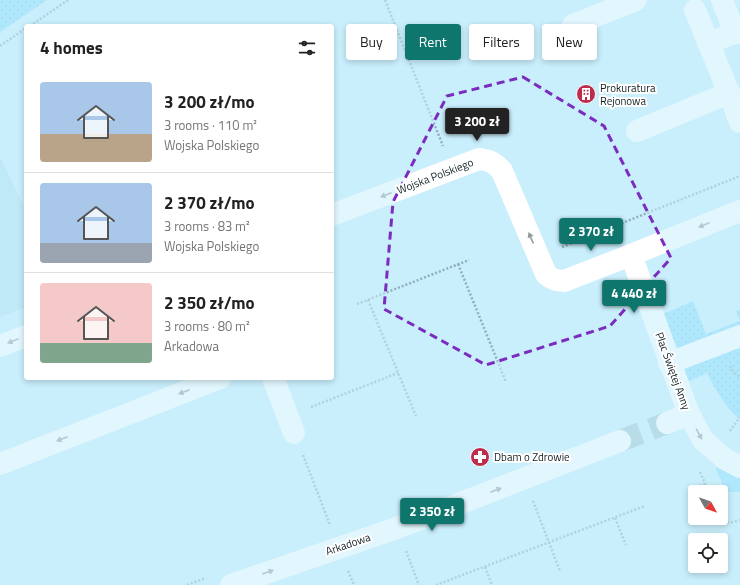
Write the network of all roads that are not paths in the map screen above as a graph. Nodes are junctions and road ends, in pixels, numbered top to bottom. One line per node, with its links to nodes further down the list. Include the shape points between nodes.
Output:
1 (636, 0): 4 (street)
2 (722, 0): 5 (street, via 735,32)
3 (695, 10): 5 (street)
4 (576, 24)
5 (708, 43): 6 (street)
6 (728, 93): 7 (street); 8 (street)
7 (740, 122)
8 (637, 131)
9 (740, 211): 11 (street, one-way to 11)
10 (334, 214): 11 (street, Wojska Polskiego, one-way to 10, via 564,281 557,281 546,274 502,171 495,163 479,159)
11 (631, 255): 15 (street, Plac Świętej Anny)
12 (740, 336): 15 (street)
13 (24, 337): 14 (street, one-way to 14)
14 (0, 346)
15 (670, 363): 18 (street, Plac Świętej Anny)
16 (215, 380): 22 (street, one-way to 22)
17 (274, 380): 20 (street)
18 (689, 414): 19 (street); 23 (street, Plac Świętej Anny, one-way to 23, via 703,440 725,459)
19 (667, 423)
20 (294, 434)
21 (620, 441): 24 (street, Arkadowa, one-way to 21, via 397,528)
22 (0, 464)
23 (740, 467)
24 (231, 585)

